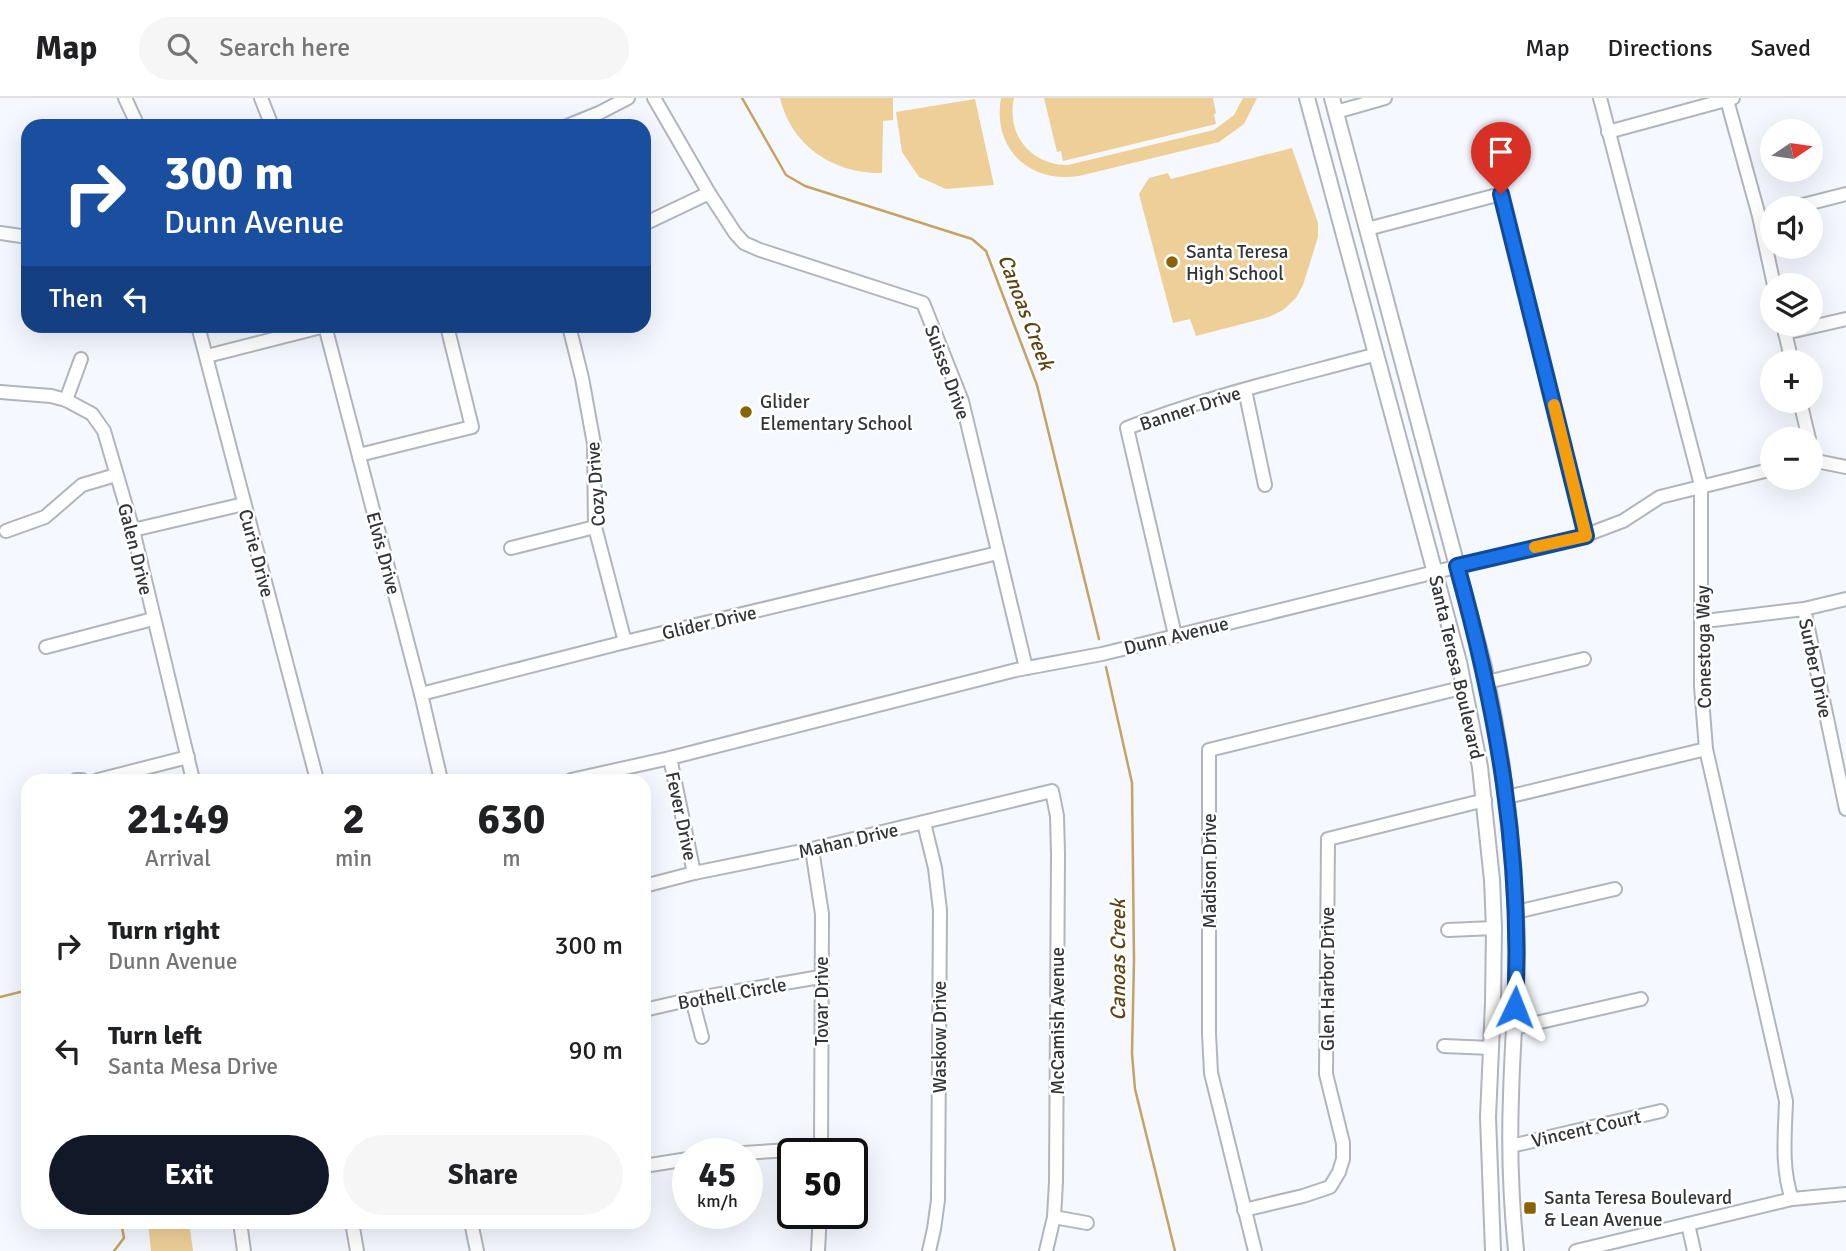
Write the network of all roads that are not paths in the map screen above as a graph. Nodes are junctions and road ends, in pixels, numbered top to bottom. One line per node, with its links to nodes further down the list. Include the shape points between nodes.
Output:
1 (125, 98): 10 (street)
2 (261, 98): 11 (street)
3 (628, 98): 12 (street)
4 (654, 98): 14 (street, Suisse Drive)
5 (1307, 98): 30 (main road, Santa Teresa Boulevard)
6 (1385, 98): 9 (street)
7 (1600, 98): 13 (street, Conestoga Way)
8 (1730, 99): 13 (street); 17 (street)
9 (1334, 105): 19 (main road, Santa Teresa Boulevard)
10 (135, 119)
11 (269, 119)
12 (585, 119)
13 (1608, 132): 42 (street, Conestoga Way)
14 (709, 194): 18 (street); 49 (street, Suisse Drive, via 744,243 923,303 962,401)
15 (1846, 194): 16 (street)
16 (1823, 200)
17 (1759, 216): 22 (street)
18 (651, 221)
19 (1367, 229): 47 (street, via 1501,194); 50 (main road, Santa Teresa Boulevard)
20 (0, 233): 21 (street)
21 (21, 236)
22 (1771, 273)
23 (1846, 318): 24 (street)
24 (1823, 322)
25 (200, 333): 31 (street, Curie Drive)
26 (297, 333): 31 (street)
27 (327, 333): 36 (street, Elvis Drive)
28 (449, 333): 36 (street, via 472,427)
29 (571, 333): 44 (street, Cozy Drive, via 594,444)
30 (1377, 354): 33 (street, Banner Drive); 51 (main road, Santa Teresa Boulevard)
31 (206, 356): 43 (street, Curie Drive)
32 (81, 359): 35 (street)
33 (1245, 390): 41 (street); 56 (street, Banner Drive, via 1127,428)
34 (0, 392): 35 (street, Galen Drive)
35 (66, 400): 40 (street, Galen Drive, via 93,414 104,431)
36 (359, 455): 63 (street, Elvis Drive)
37 (1823, 460): 38 (street)
38 (1846, 467)
39 (1760, 472): 42 (street, Dunn Avenue)
40 (116, 475): 45 (street, Galen Drive); 46 (street, via 82,485 45,517)
41 (1265, 485)
42 (1701, 485): 47 (street, Dunn Avenue, via 1660,498 1623,521); 55 (street, Conestoga Way)
43 (244, 504): 45 (street); 69 (street, Curie Drive)
44 (596, 527): 48 (street); 57 (street, Cozy Drive)
45 (133, 530): 54 (street, Galen Drive)
46 (5, 531)
47 (1586, 536): 50 (street, Dunn Avenue)
48 (511, 548)
49 (998, 553): 57 (street, Glider Drive); 60 (street, Suisse Drive)
50 (1457, 566): 51 (street, Dunn Avenue); 61 (main road, Santa Teresa Boulevard)
51 (1435, 572): 56 (street, Dunn Avenue); 62 (main road, Santa Teresa Boulevard)
52 (1846, 599): 53 (street)
53 (1804, 609): 55 (street); 75 (street, Surber Drive)
54 (153, 619): 58 (street); 65 (street, Galen Drive)
55 (1702, 620): 64 (street, Conestoga Way)
56 (1175, 635): 60 (street, Dunn Avenue)
57 (625, 642): 63 (street, Glider Drive)
58 (46, 647)
59 (1584, 659): 61 (street)
60 (1026, 668): 66 (street, Dunn Avenue)
61 (1487, 682): 73 (main road, Santa Teresa Boulevard)
62 (1465, 687): 74 (main road, Santa Teresa Boulevard); 99 (street, Madison Drive, via 1209,750 1211,1073)
63 (422, 694): 70 (street, Elvis Drive)
64 (1706, 749): 73 (street); 98 (street, Conestoga Way, via 1786,1101 1784,1159)
65 (188, 757): 67 (street); 68 (street, Galen Drive)
66 (670, 758): 71 (street, Dunn Avenue); 78 (street, Fever Drive)
67 (121, 774)
68 (192, 774)
69 (315, 774)
70 (440, 774)
71 (598, 774)
72 (1052, 791): 76 (street, Mahan Drive); 100 (street, McCamish Avenue, via 1058,854)
73 (1507, 797): 81 (main road, Santa Teresa Boulevard)
74 (1485, 800): 82 (main road, Santa Teresa Boulevard); 99 (street, Glen Harbor Drive, via 1328,839 1326,1074 1343,1159 1330,1186)
75 (1846, 809)
76 (924, 823): 77 (street, Mahan Drive); 111 (street, Waskow Drive, via 940,910 938,1199)
77 (812, 849): 78 (street, Mahan Drive); 84 (street, Tovar Drive, via 822,914)
78 (694, 873): 79 (street, Mahan Drive)
79 (651, 884)
80 (1615, 889): 81 (street)
81 (1516, 912): 88 (main road, Santa Teresa Boulevard)
82 (1494, 928): 83 (street); 91 (main road, Santa Teresa Boulevard)
83 (1448, 930)
84 (820, 977): 85 (street, Bothell Circle); 93 (street, Tovar Drive)
85 (692, 999): 87 (street, Bothell Circle); 89 (street)
86 (1641, 999): 88 (street)
87 (651, 1008)
88 (1514, 1028): 94 (main road, Santa Teresa Boulevard)
89 (702, 1037)
90 (1444, 1046): 91 (street)
91 (1491, 1048): 114 (main road, Santa Teresa Boulevard, via 1488,1143)
92 (1661, 1111): 94 (street, Vincent Court)
93 (821, 1138)
94 (1510, 1146): 115 (main road, Santa Teresa Boulevard)
95 (672, 1162): 96 (street)
96 (651, 1165)
97 (1846, 1194): 98 (street)
98 (1793, 1199): 102 (street)
99 (1244, 1210): 113 (street, Madison Drive)
100 (1054, 1217): 101 (street); 112 (street, McCamish Avenue)
101 (1087, 1223)
102 (1688, 1224): 116 (street); 117 (street)
103 (241, 1229): 107 (street)
104 (353, 1229): 108 (street)
105 (472, 1229): 109 (street)
106 (819, 1229): 110 (street)
107 (244, 1251)
108 (357, 1251)
109 (477, 1251)
110 (818, 1251)
111 (929, 1251)
112 (1046, 1251)
113 (1255, 1251)
114 (1493, 1251)
115 (1516, 1251)
116 (1576, 1251)
117 (1694, 1251)

